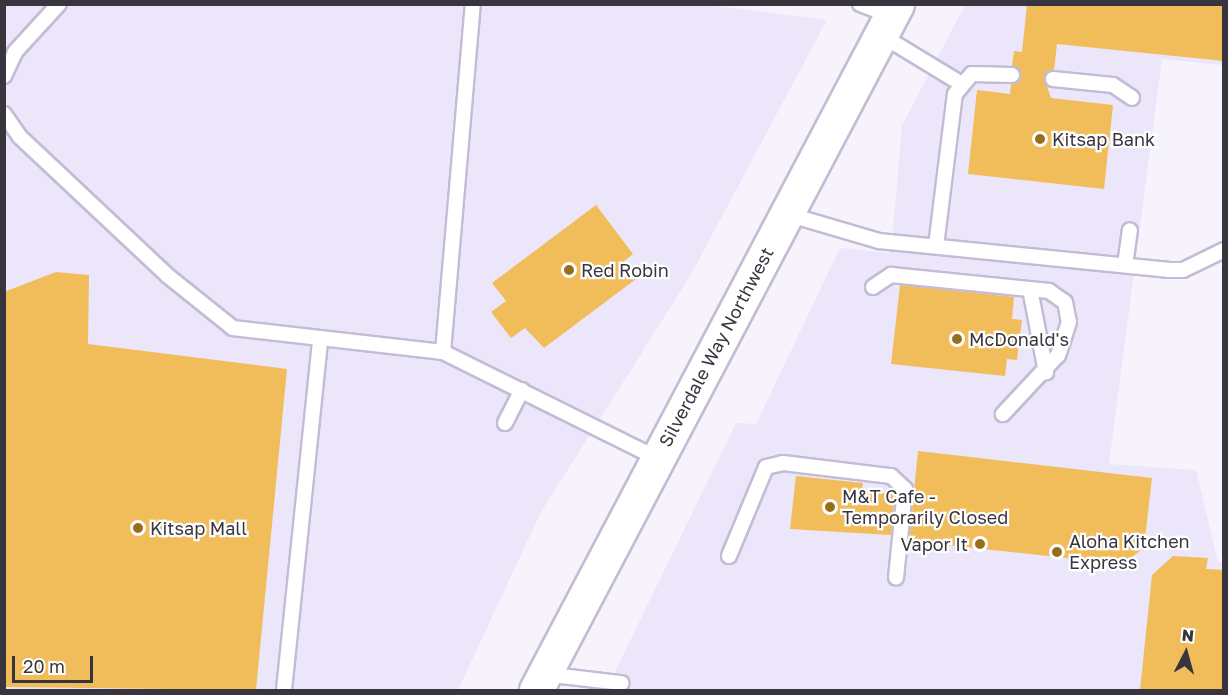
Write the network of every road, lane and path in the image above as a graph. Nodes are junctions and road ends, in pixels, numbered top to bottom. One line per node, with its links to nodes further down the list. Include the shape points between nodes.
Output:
1 (59, 4): 6 (lane, via 15,52)
2 (473, 4): 19 (lane)
3 (860, 4): 4 (lane)
4 (889, 19): 8 (lane); 11 (main road, Silverdale Way Northwest)
5 (1012, 75): 8 (lane, via 972,74)
6 (4, 76)
7 (1053, 79): 9 (lane, via 1113,85)
8 (960, 83): 13 (lane)
9 (1132, 98)
10 (4, 114): 18 (lane, via 20,137 199,305 233,327)
11 (787, 214): 13 (lane, via 879,241); 24 (main road, Silverdale Way Northwest)
12 (1130, 230): 15 (lane)
13 (936, 246): 15 (lane)
14 (1224, 250): 15 (lane, via 1183,270)
15 (1125, 265)
16 (873, 287): 17 (lane, via 891,274)
17 (1030, 289): 20 (lane); 20 (lane, via 1048,291 1065,302 1069,322)
18 (320, 339): 19 (lane); 29 (lane)
19 (443, 352): 21 (lane)
20 (1046, 372): 22 (lane)
21 (522, 390): 23 (lane); 24 (lane)
22 (1004, 414)
23 (505, 423)
24 (657, 458): 27 (main road, Silverdale Way Northwest)
25 (729, 556): 26 (lane, via 766,467 783,464 891,476 905,489)
26 (896, 578)
27 (540, 682): 28 (lane)
28 (621, 683)
29 (284, 690)

